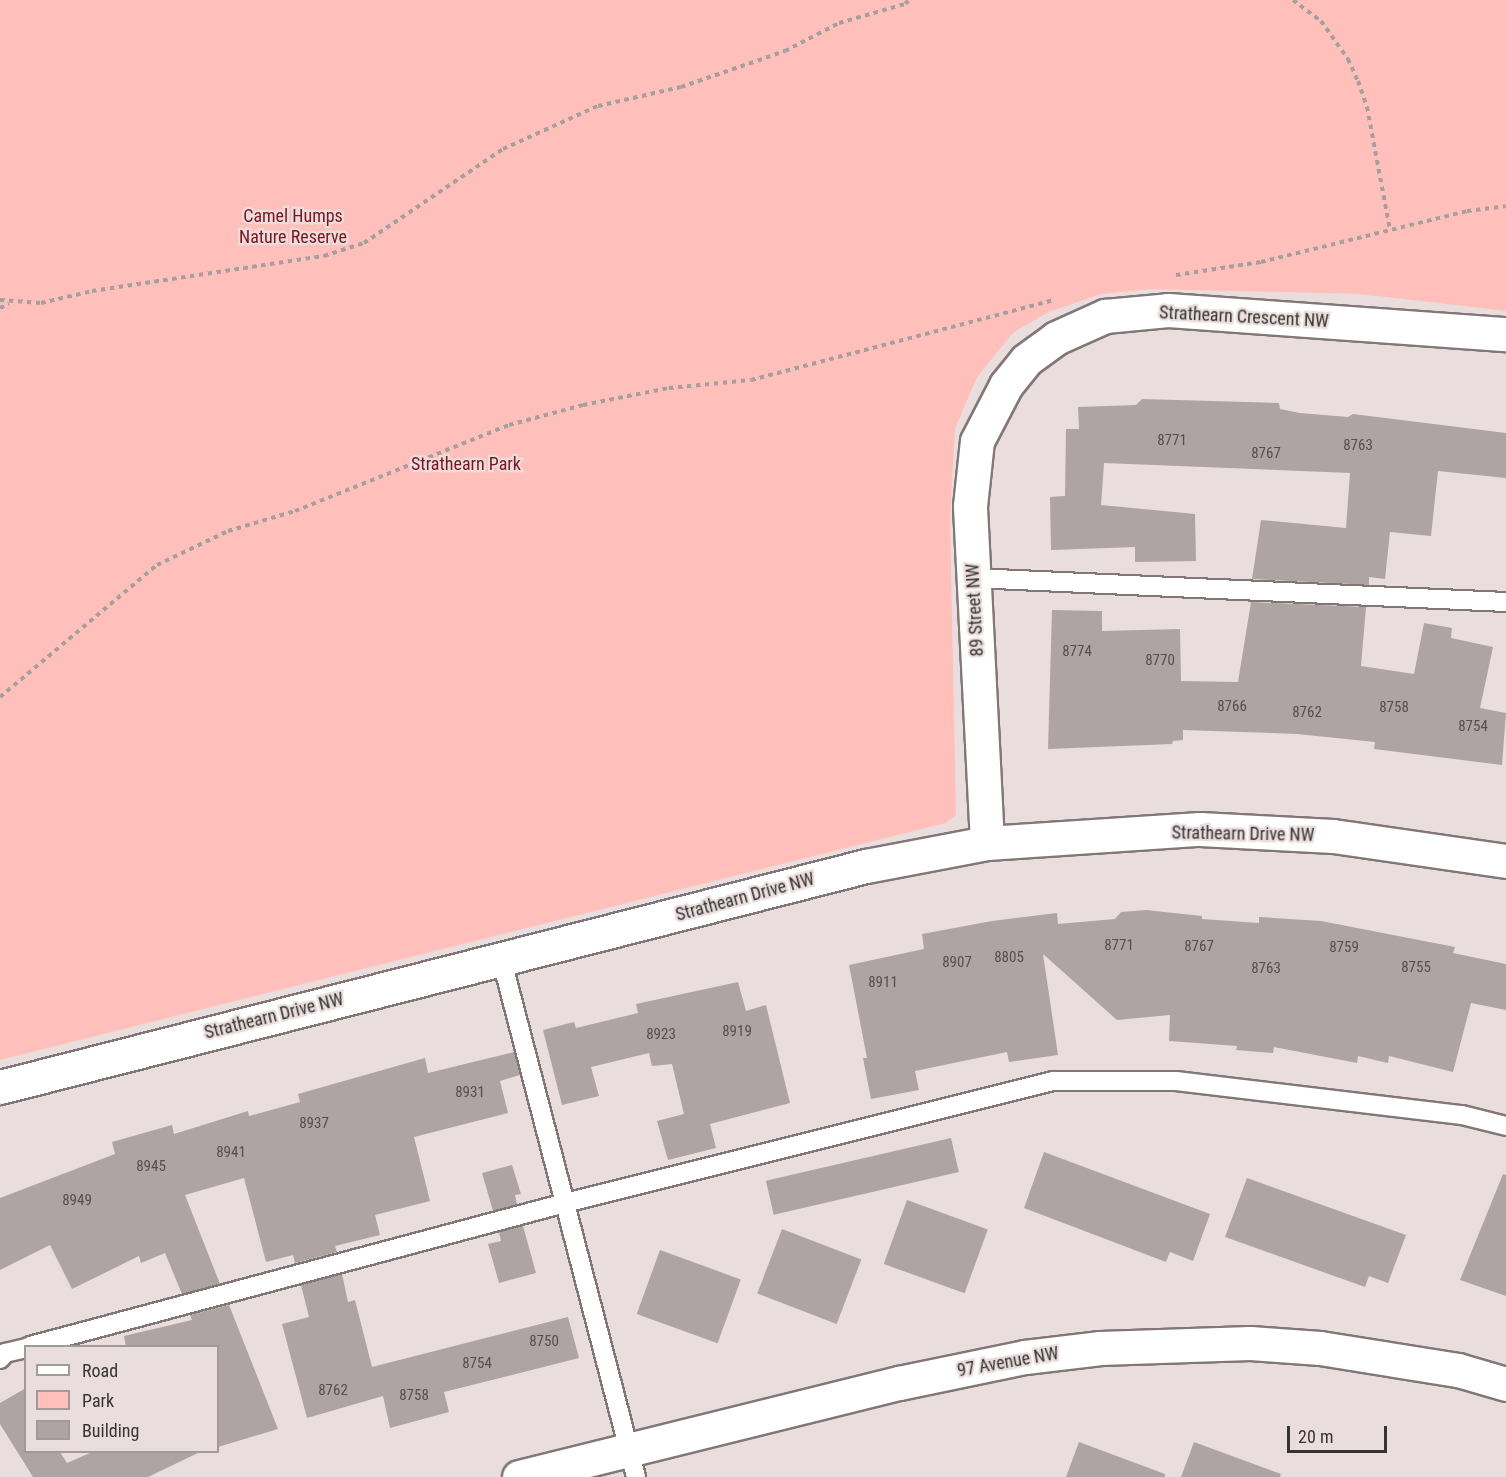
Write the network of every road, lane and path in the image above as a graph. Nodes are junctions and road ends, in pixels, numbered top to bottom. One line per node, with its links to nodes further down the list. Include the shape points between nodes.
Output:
1 (909, 0): 8 (path, via 838,23 785,51 681,87 598,106 503,149 364,243 324,256 92,291 41,303)
2 (1293, 0): 4 (path, via 1321,21 1348,59 1358,81 1367,107)
3 (1506, 206): 4 (path)
4 (1390, 230): 5 (path, via 1261,262)
5 (1169, 276)
6 (1059, 298): 14 (path, via 751,380 669,388 520,422 295,511 228,531 157,565)
7 (0, 300): 8 (path)
8 (10, 304): 9 (path)
9 (0, 308)
10 (1506, 334): 11 (street, Strathearn Crescent NW, via 1168,310 1106,316 1056,338 1026,360)
11 (1006, 385): 12 (street, 89 Street NW, via 977,441 970,506)
12 (973, 578): 13 (lane); 15 (street, 89 Street NW)
13 (1506, 602)
14 (0, 697)
15 (987, 843): 16 (street, Strathearn Drive NW, via 1200,829 1344,837); 17 (street, Strathearn Drive NW, via 866,866)
16 (1506, 861)
17 (502, 961): 18 (street, Strathearn Drive NW, via 138,1049); 20 (lane)
18 (0, 1087)
19 (1506, 1126): 20 (lane, via 1462,1115 1176,1081 1053,1081)
20 (565, 1203): 21 (lane); 25 (lane)
21 (35, 1345)
22 (24, 1348): 23 (lane, via 5,1353)
23 (0, 1359)
24 (1506, 1384): 25 (street, 97 Avenue NW, via 1447,1368 1320,1348 1251,1343 1100,1347 1025,1357 899,1383)
25 (633, 1463): 26 (street, 97 Avenue NW)
26 (519, 1477)

